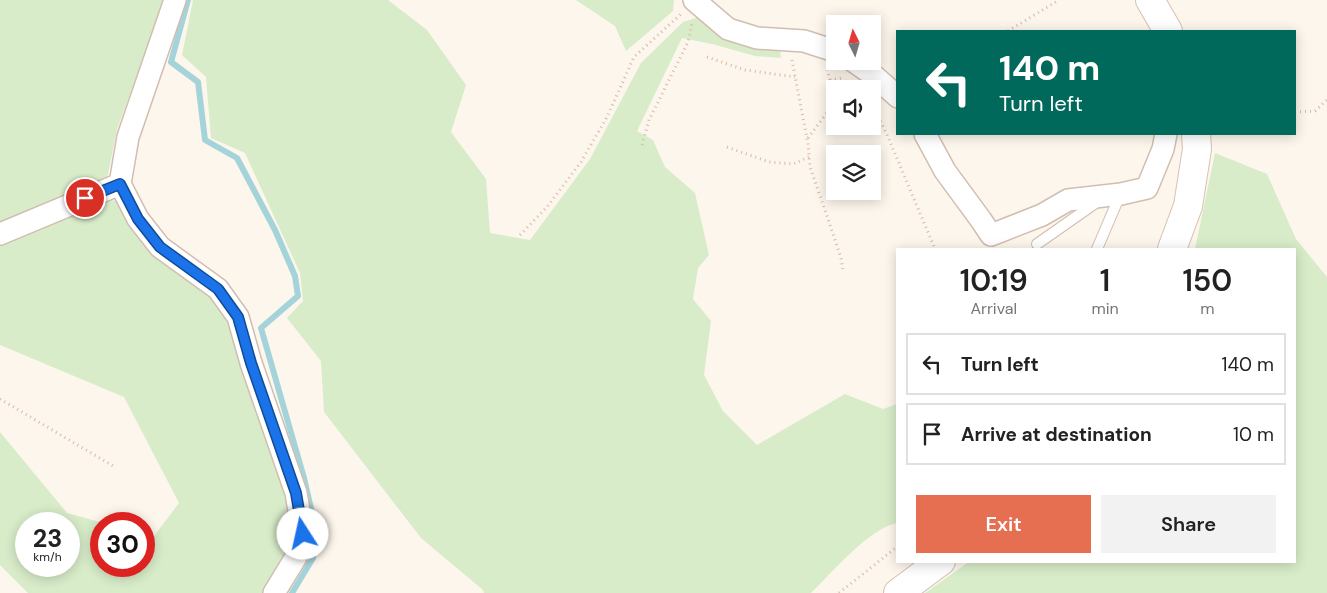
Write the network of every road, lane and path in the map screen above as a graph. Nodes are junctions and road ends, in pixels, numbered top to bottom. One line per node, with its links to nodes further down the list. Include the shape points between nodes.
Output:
1 (175, 0): 25 (street, via 128,137)
2 (1059, 0): 5 (path)
3 (1150, 0): 6 (street)
4 (695, 1): 7 (street, via 728,30 758,38); 22 (path, via 688,42 649,120); 28 (path, via 634,57 582,162)
5 (1010, 30)
6 (1167, 30)
7 (788, 40): 8 (street); 13 (path)
8 (826, 48): 10 (path)
9 (706, 57): 13 (path, via 745,70)
10 (826, 66)
11 (827, 70): 21 (path, via 829,110)
12 (866, 70): 14 (street)
13 (795, 76): 21 (path)
14 (896, 95)
15 (1327, 100): 16 (path, via 1315,111)
16 (1296, 112)
17 (881, 122): 30 (path)
18 (926, 135): 26 (street, via 945,171 991,236 1042,215 1068,200)
19 (1166, 135): 26 (street, via 1147,188)
20 (1196, 135): 32 (street, via 1197,149 1188,206)
21 (807, 138): 24 (path)
22 (642, 145)
23 (728, 146): 24 (path, via 770,162 793,164)
24 (809, 157): 33 (path)
25 (120, 184): 27 (street); 38 (street, via 138,219 160,247 218,289 238,317 296,493 303,534 296,557)
26 (1113, 195): 29 (lane); 31 (lane)
27 (0, 234)
28 (520, 235)
29 (1037, 244)
30 (934, 248)
31 (1098, 248)
32 (1172, 248)
33 (843, 270)
34 (0, 399): 35 (path)
35 (113, 466)
36 (896, 548): 39 (path)
37 (938, 563): 40 (street)
38 (274, 593)
39 (840, 593)
40 (898, 593)

